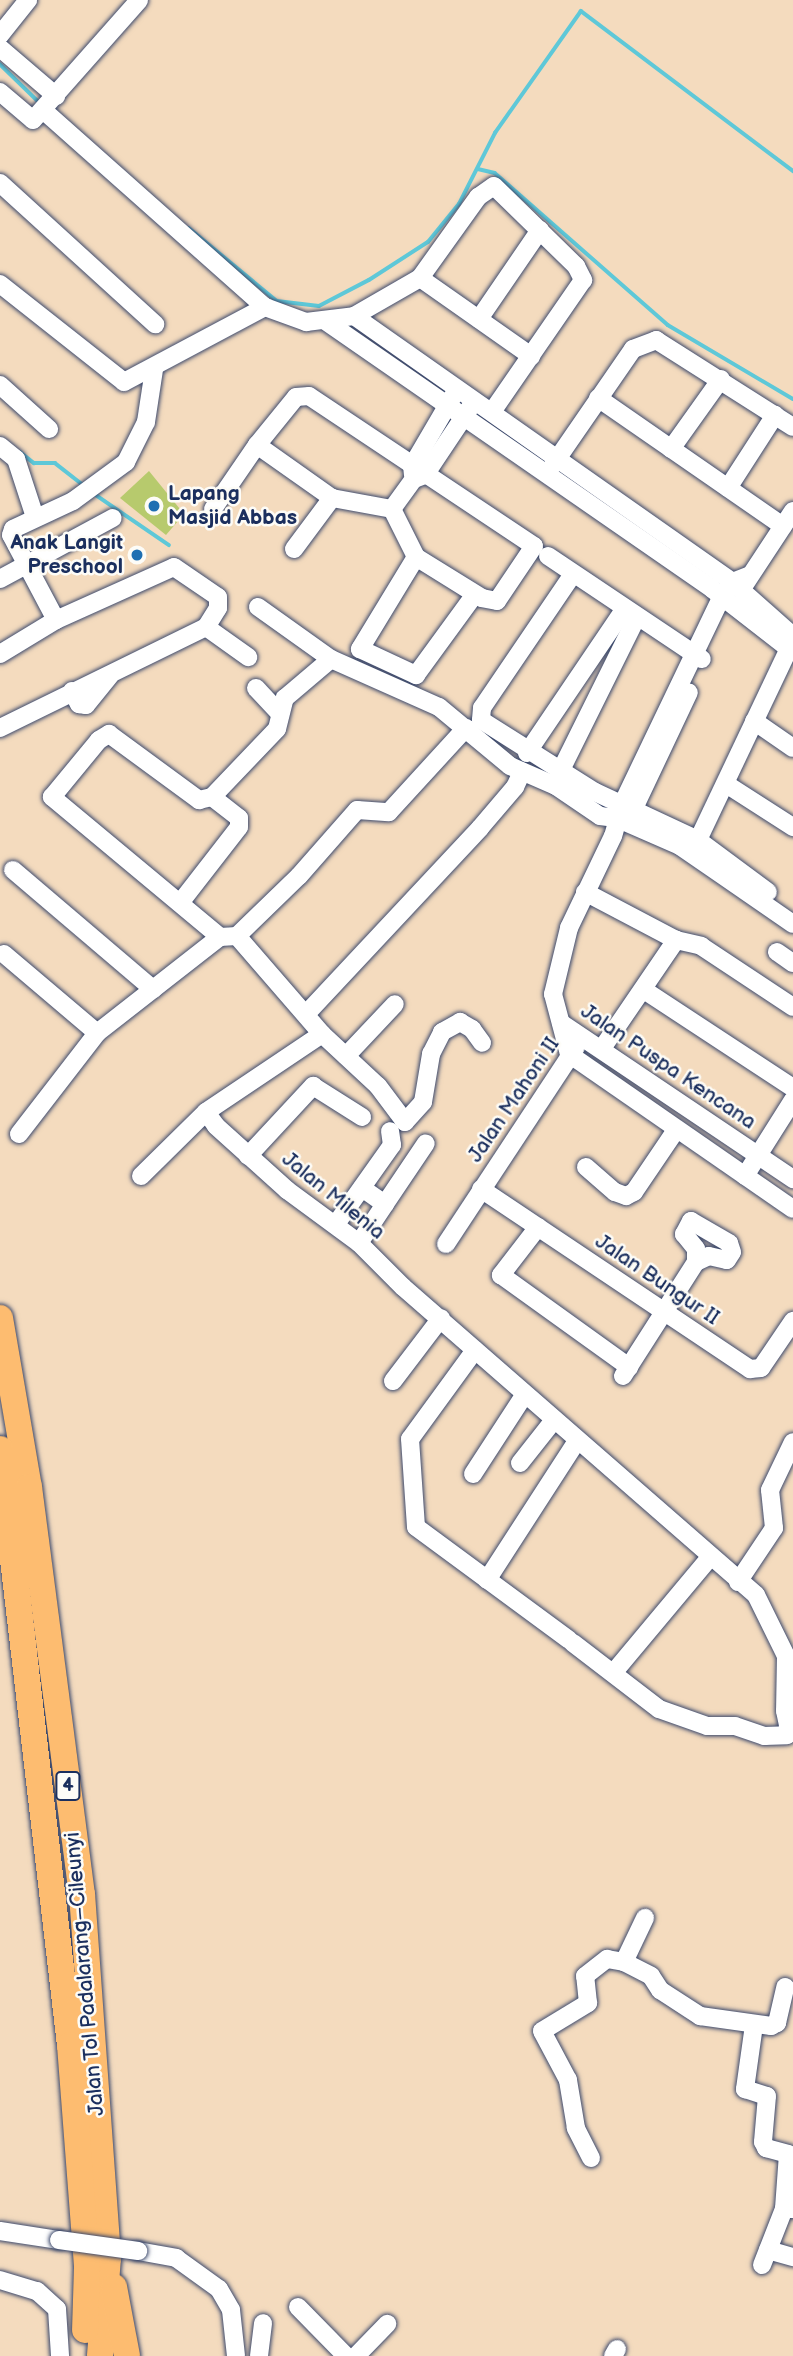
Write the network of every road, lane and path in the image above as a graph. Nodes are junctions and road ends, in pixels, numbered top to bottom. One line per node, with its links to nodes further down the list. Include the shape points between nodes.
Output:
1 (28, 0): 3 (street)
2 (139, 0): 6 (street)
3 (0, 35)
4 (0, 48): 6 (street)
5 (0, 92): 6 (street)
6 (46, 107): 11 (street)
7 (0, 183): 15 (street)
8 (540, 230): 9 (street, via 490,186); 13 (street); 16 (street, via 576,266 583,280)
9 (420, 278): 12 (street); 13 (street)
10 (0, 284): 17 (street, via 116,379 126,382)
11 (265, 307): 14 (street, via 306,322); 17 (street)
12 (354, 316): 14 (street); 20 (street)
13 (479, 319): 16 (street)
14 (327, 322): 23 (street)
15 (155, 324)
16 (531, 356): 24 (street)
17 (154, 369): 40 (street, via 146,422 126,463 72,501)
18 (721, 379): 21 (street, via 656,340 633,349); 25 (street); 31 (street)
19 (0, 385): 28 (street)
20 (458, 389): 22 (street); 23 (street)
21 (598, 398): 31 (street); 32 (street)
22 (475, 400): 24 (street); 26 (street)
23 (447, 405): 26 (street); 34 (street)
24 (492, 412): 32 (street)
25 (775, 415): 27 (street); 35 (street)
26 (464, 416): 33 (street); 34 (street)
27 (793, 427)
28 (49, 429)
29 (257, 445): 34 (street, via 296,397 305,395); 36 (street); 37 (street)
30 (0, 446): 40 (street, via 16,459)
31 (671, 449): 35 (street)
32 (559, 458): 33 (street); 49 (street)
33 (547, 472): 49 (street)
34 (417, 473): 38 (street); 50 (street, via 534,546 502,598 491,601)
35 (728, 488): 42 (street)
36 (332, 498): 38 (street); 43 (street)
37 (213, 509)
38 (392, 509): 45 (street)
39 (793, 511): 42 (street)
40 (36, 517): 46 (street, via 12,532)
41 (113, 518): 46 (street)
42 (783, 526): 49 (street)
43 (294, 549)
44 (548, 556): 47 (street)
45 (416, 558): 50 (street); 50 (street, via 360,642 363,652 416,675)
46 (27, 566): 48 (street); 53 (street)
47 (573, 574): 52 (street); 66 (street, via 480,715 484,723)
48 (0, 579)
49 (735, 590): 55 (street); 58 (street)
50 (475, 594)
51 (258, 607): 59 (street)
52 (630, 614): 58 (street); 66 (street); 68 (street)
53 (55, 620): 54 (street, via 174,567 218,597 218,608); 56 (street)
54 (206, 627): 57 (street); 64 (street)
55 (792, 644): 62 (street)
56 (0, 654)
57 (248, 657)
58 (699, 657): 71 (street)
59 (331, 659): 61 (street, via 290,691); 63 (street, via 418,696)
60 (256, 688): 61 (street)
61 (279, 713): 70 (street, via 277,729)
62 (754, 721): 65 (street); 69 (street)
63 (466, 727): 67 (street); 79 (street, via 389,812 358,810 299,876)
64 (0, 728)
65 (793, 748)
66 (527, 753): 68 (street)
67 (522, 772): 71 (street, via 555,786 600,816); 88 (street, via 480,828)
68 (560, 772): 71 (street)
69 (726, 784): 72 (street); 73 (street)
70 (212, 797): 76 (street, via 239,818 239,827); 76 (street, via 199,800 109,734 52,797)
71 (623, 819): 73 (street); 75 (street); 78 (street, via 680,846)
72 (793, 827)
73 (698, 841): 77 (street)
74 (13, 870): 84 (street)
75 (585, 892): 80 (street); 89 (street, via 554,978 556,1014)
76 (180, 903): 79 (street)
77 (793, 911)
78 (793, 924)
79 (228, 937): 84 (street); 88 (street)
80 (676, 940): 85 (street); 87 (street, via 701,946)
81 (777, 952): 83 (street)
82 (4, 954): 90 (street)
83 (793, 963)
84 (153, 989): 90 (street)
85 (644, 990): 94 (street); 97 (street)
86 (395, 1004): 96 (street)
87 (793, 1007)
88 (308, 1012): 91 (street)
89 (561, 1023): 92 (street, Jalan Puspa Kencana); 95 (street, Jalan Puspa Kencana)
90 (97, 1033): 103 (street)
91 (323, 1034): 96 (street); 99 (street)
92 (586, 1038): 94 (street, Jalan Puspa Kencana); 95 (street, Jalan Mahoni II)
93 (482, 1043): 96 (street, via 460,1022 442,1032 431,1054 423,1102 405,1122)
94 (603, 1047): 105 (street, Jalan Puspa Kencana)
95 (569, 1054): 101 (street); 112 (street, Jalan Mahoni II)
96 (346, 1056)
97 (793, 1088)
98 (793, 1100): 105 (street)
99 (206, 1112): 106 (street, Jalan Milenia, via 221,1133); 108 (street)
100 (362, 1117): 106 (street, via 313,1086)
101 (676, 1130): 107 (street, via 634,1192 615,1192); 109 (street)
102 (390, 1131): 111 (street, via 392,1146)
103 (19, 1134)
104 (426, 1143): 113 (street)
105 (760, 1155): 109 (street); 110 (street, Jalan Puspa Kencana)
106 (248, 1156): 115 (street, Jalan Milenia)
107 (586, 1167)
108 (141, 1176)
109 (745, 1176): 114 (street)
110 (793, 1179)
111 (362, 1188): 113 (street); 115 (street)
112 (481, 1189): 116 (street, Jalan Bungur II); 118 (street, Jalan Mahoni II)
113 (385, 1204): 117 (street)
114 (793, 1209)
115 (336, 1224): 117 (street, Jalan Milenia)
116 (538, 1227): 120 (street, Jalan Bungur II); 120 (street, via 501,1276 626,1371)
117 (359, 1243): 122 (street, Jalan Milenia)
118 (446, 1244)
119 (696, 1262): 120 (street)
120 (665, 1313): 123 (street, Jalan Bungur II, via 757,1371)
121 (0, 1318): 148 (highway, Jalan Tol Padalarang–Cileunyi / 4, via 29,1487 82,1894)
122 (441, 1318): 124 (street, Jalan Milenia); 125 (street)
123 (793, 1321)
124 (475, 1350): 126 (street, Jalan Milenia); 134 (street, via 409,1446 416,1527)
125 (393, 1381)
126 (525, 1394): 127 (street, Jalan Milenia); 132 (street)
127 (554, 1420): 128 (street, Jalan Milenia); 131 (street)
128 (578, 1441): 133 (street, Jalan Milenia); 134 (street)
129 (793, 1442): 135 (street, via 771,1486 774,1528)
130 (0, 1449): 154 (highway, Jalan Tol Padalarang–Cileunyi / 4, via 70,2045 87,2268)
131 (520, 1463)
132 (473, 1474)
133 (710, 1557): 135 (street, Jalan Milenia); 137 (street)
134 (487, 1580): 137 (street)
135 (738, 1582): 136 (street, Jalan Milenia, via 760,1600)
136 (789, 1652): 138 (street, Jalan Milenia)
137 (614, 1672): 138 (street, via 645,1701 707,1726 735,1726 764,1736 783,1736)
138 (790, 1726)
139 (645, 1919): 140 (street)
140 (624, 1962): 142 (street, via 651,1976 660,1990 701,2016); 143 (street, via 604,1960 584,1978 588,2003 542,2031 568,2080 576,2128)
141 (785, 1987): 142 (street, via 777,2023)
142 (754, 2025): 144 (street, via 745,2089 767,2096 763,2142 771,2151 788,2154)
143 (591, 2158)
144 (791, 2161): 145 (street)
145 (788, 2209): 147 (street, via 765,2257)
146 (0, 2231): 157 (street, bridge, via 176,2258 219,2289 231,2311)
147 (793, 2257)
148 (108, 2258): 155 (highway, 4); 156 (highway)
149 (0, 2280): 153 (street, via 37,2291 57,2309)
150 (298, 2307): 159 (street)
151 (262, 2323): 158 (street)
152 (387, 2324): 159 (street)
153 (60, 2356)
154 (83, 2356)
155 (100, 2356)
156 (127, 2356)
157 (236, 2356)
158 (259, 2356)
159 (347, 2356)

